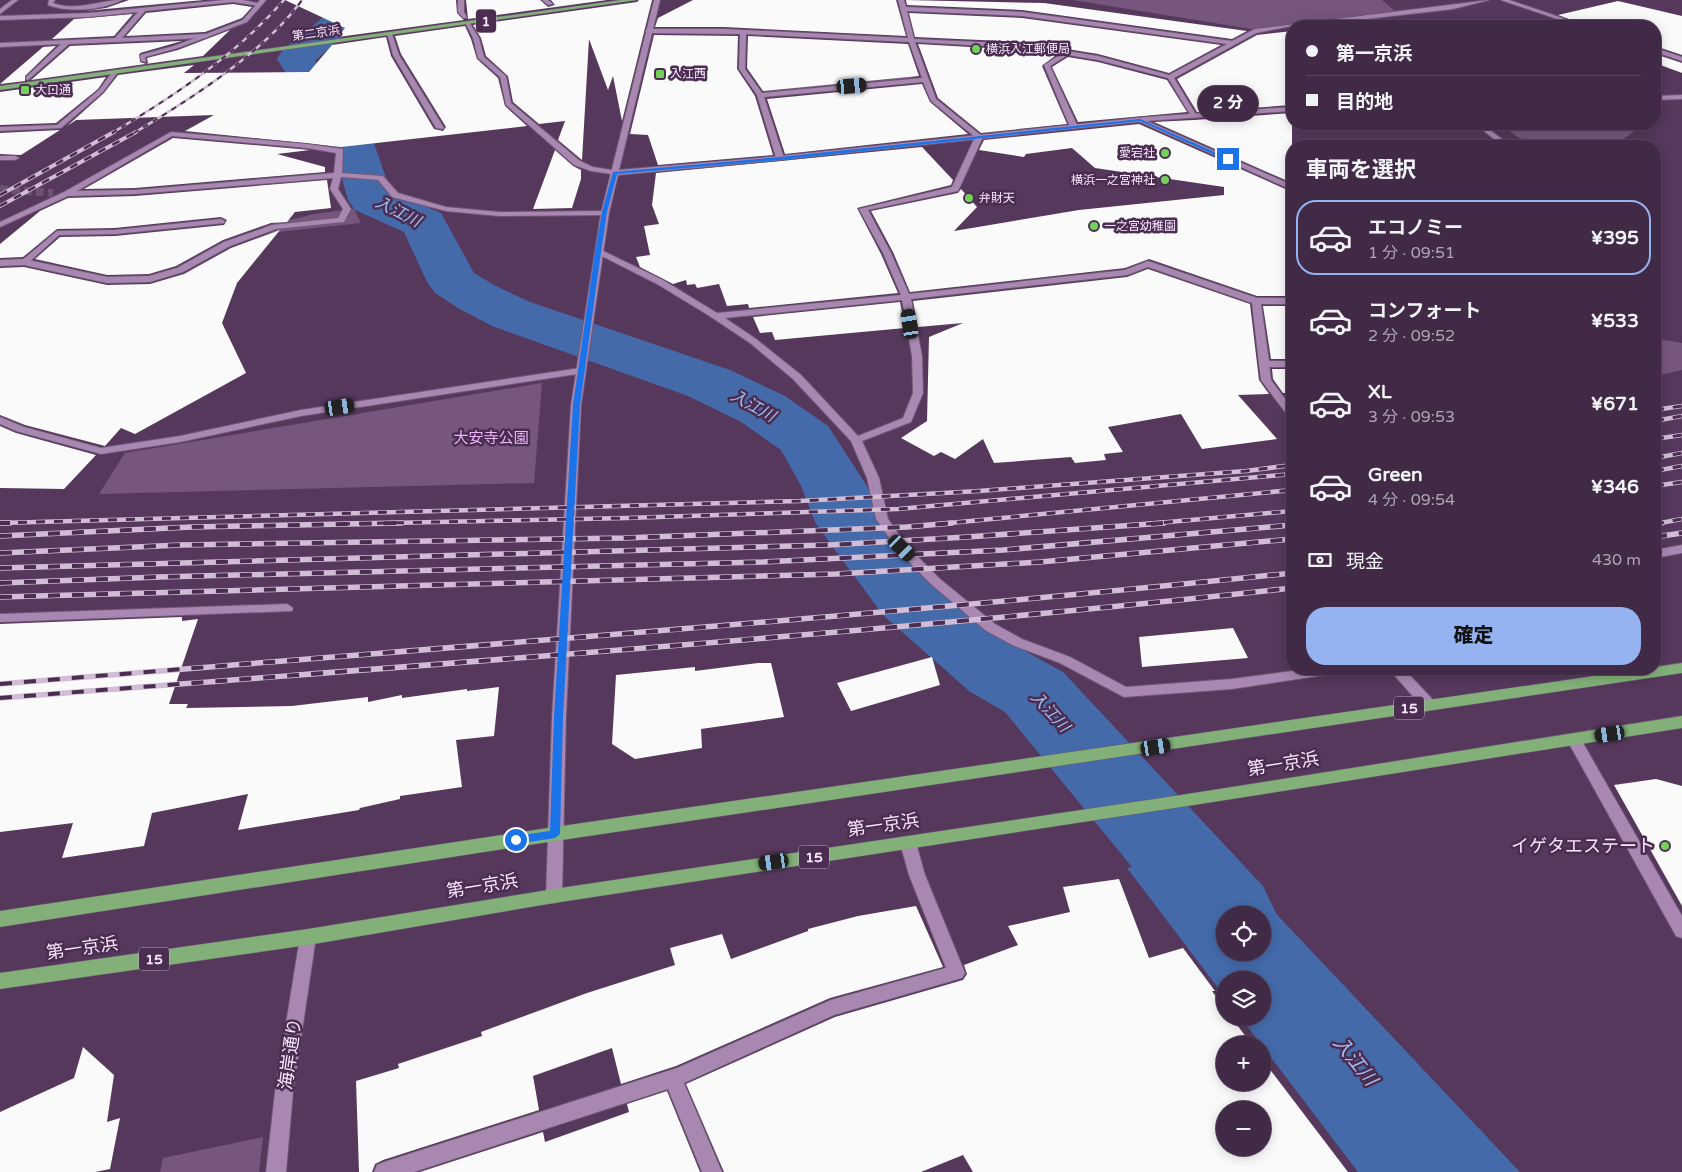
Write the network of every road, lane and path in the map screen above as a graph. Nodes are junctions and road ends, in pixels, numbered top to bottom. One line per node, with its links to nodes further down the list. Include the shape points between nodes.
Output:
1 (15, 0): 17 (street)
2 (52, 0): 3 (street, via 50,4 57,8)
3 (119, 0)
4 (461, 0): 20 (street, via 461,12)
5 (584, 0): 14 (highway, 第二京浜 / 1)
6 (634, 0): 20 (highway, 第二京浜 / 1)
7 (657, 0): 25 (street)
8 (901, 0): 15 (street)
9 (1486, 0): 19 (street)
10 (1504, 0): 23 (street)
11 (231, 1): 12 (street); 13 (street)
12 (196, 2): 16 (street)
13 (261, 2): 28 (street, via 245,22)
14 (548, 2): 20 (highway, 第二京浜 / 1)
15 (905, 9): 30 (street); 32 (street, via 1022,14)
16 (143, 10): 18 (street); 29 (street)
17 (0, 12)
18 (0, 18)
19 (1366, 18): 21 (street); 22 (street)
20 (466, 20): 27 (highway, 第二京浜 / 1); 37 (highway, 第二京浜 / 1, via 347,33); 59 (street, via 476,38 481,58 503,76 508,104 577,163)
21 (1348, 20)
22 (1372, 20)
23 (1565, 20)
24 (1286, 27): 32 (street, via 1255,31)
25 (648, 31): 26 (street); 59 (street)
26 (743, 32): 30 (street); 44 (street, via 742,69)
27 (389, 34): 38 (highway, 第二京浜 / 1); 51 (street, via 396,55)
28 (206, 36): 29 (street); 37 (street, via 142,56)
29 (117, 40): 31 (street)
30 (912, 41): 35 (street, via 1024,46); 41 (street)
31 (67, 42): 33 (street); 40 (street)
32 (1233, 43): 39 (street)
33 (0, 45)
34 (1661, 52): 36 (street)
35 (1067, 53): 39 (street); 50 (street, via 1047,65)
36 (1682, 59)
37 (144, 62): 40 (highway, 第二京浜 / 1)
38 (115, 72): 43 (highway, 第二京浜 / 1); 52 (street, via 100,91 59,127)
39 (1170, 77): 48 (street)
40 (28, 78): 42 (highway, 第二京浜 / 1)
41 (926, 80): 44 (street); 54 (street, via 932,100)
42 (0, 82)
43 (0, 88)
44 (760, 94): 58 (street)
45 (1682, 97): 46 (street)
46 (1661, 98)
47 (1286, 109): 48 (street)
48 (1194, 116): 49 (street)
49 (1140, 120): 50 (street); 61 (street)
50 (1074, 127): 54 (street)
51 (440, 128)
52 (0, 129)
53 (1486, 130): 55 (street)
54 (979, 137): 58 (street); 70 (street, via 955,189 863,210)
55 (1499, 140)
56 (0, 158): 57 (street)
57 (15, 158)
58 (780, 158): 59 (street)
59 (615, 173): 64 (street)
60 (338, 175): 63 (street, via 134,192); 63 (street, via 340,151 171,134); 64 (street, via 380,178 395,195 446,209 499,214); 68 (street, via 334,189 347,210 341,220 275,227 227,244 180,270 150,279 107,280)
61 (1286, 185)
62 (52, 193): 63 (street)
63 (67, 194): 66 (street)
64 (605, 212): 67 (street)
65 (221, 220): 68 (street, via 115,232 57,233)
66 (0, 225)
67 (598, 252): 73 (street, via 660,282); 76 (street)
68 (24, 262): 69 (street)
69 (0, 264)
70 (906, 297): 71 (street, via 1128,272 1148,264); 73 (street); 79 (street, via 917,356 918,393 907,420)
71 (1256, 301): 72 (street); 74 (street)
72 (1286, 301)
73 (715, 316): 79 (street, via 753,341 797,377)
74 (1264, 364): 75 (street); 77 (street, via 1266,380)
75 (1286, 364)
76 (580, 371): 78 (street, via 301,413 180,439 101,451); 92 (street, via 559,708)
77 (1286, 406)
78 (0, 420)
79 (856, 440): 86 (street, via 873,478 882,519 902,548 990,628 1065,660 1124,692 1232,684)
80 (1682, 549): 81 (street)
81 (1661, 553)
82 (286, 608): 83 (street)
83 (0, 618)
84 (1682, 668): 85 (highway, 15)
85 (1661, 671)
86 (1296, 675)
87 (1402, 675): 89 (street)
88 (1634, 675): 89 (highway, 15)
89 (1429, 705): 92 (highway, 15)
90 (1682, 722): 91 (highway, 第一京浜 / 15)
91 (1574, 740): 93 (highway, 第一京浜 / 15); 96 (street)
92 (555, 834): 94 (street); 95 (highway, 15)
93 (908, 843): 94 (highway, 第一京浜 / 15); 99 (street, via 917,875 956,972 831,1008)
94 (554, 896): 97 (highway, 第一京浜 / 15)
95 (0, 919)
96 (1682, 931)
97 (308, 937): 98 (highway, 第一京浜 / 15); 100 (street, 海岸通り, via 284,1092)
98 (0, 981)
99 (673, 1078): 101 (street); 102 (street)
100 (276, 1172)
101 (384, 1172)
102 (712, 1172)

